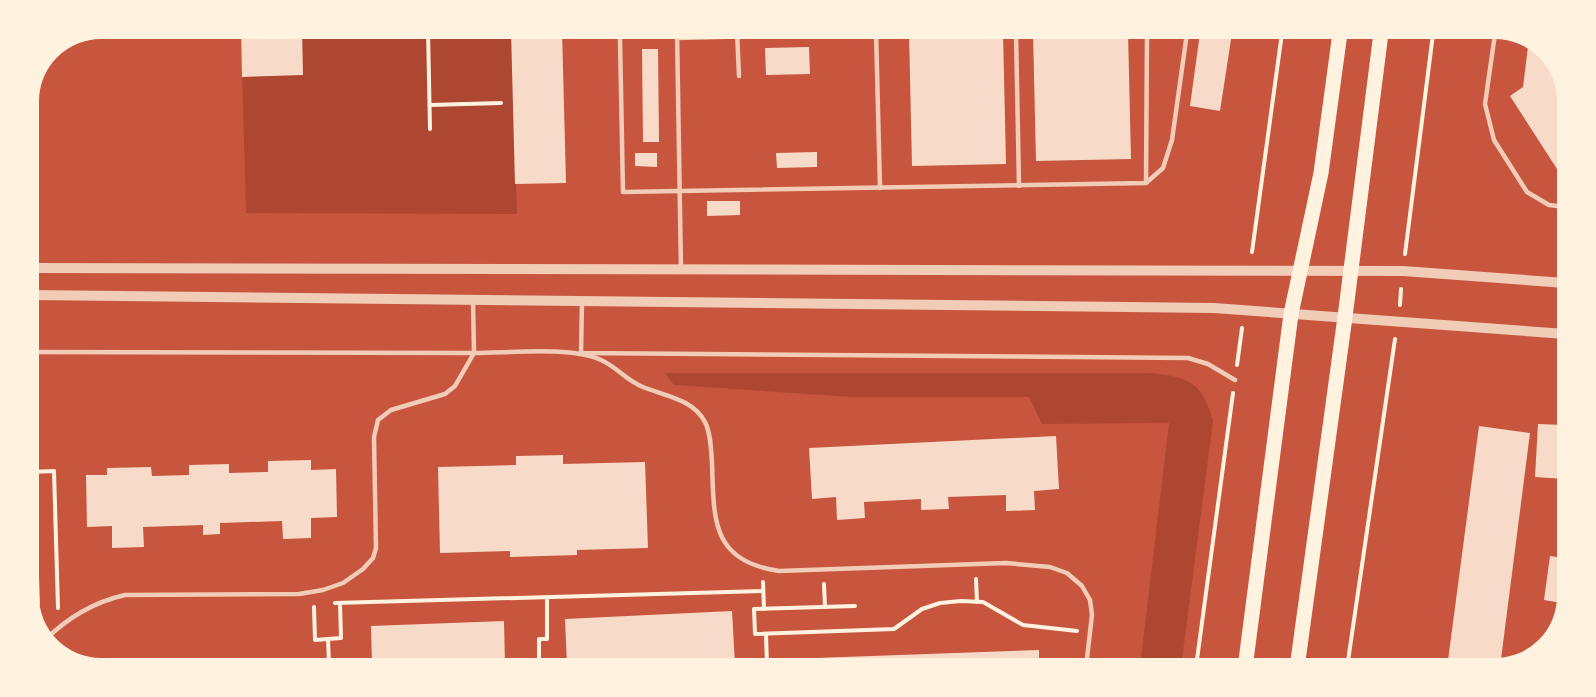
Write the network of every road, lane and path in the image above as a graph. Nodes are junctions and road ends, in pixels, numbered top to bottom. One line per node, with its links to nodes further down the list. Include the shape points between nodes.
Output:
1 (428, 39): 16 (path)
2 (620, 39): 21 (lane, via 623,192)
3 (677, 39): 21 (lane)
4 (737, 39): 14 (lane)
5 (876, 39): 20 (lane)
6 (1016, 39): 19 (lane)
7 (1147, 39): 18 (lane)
8 (1186, 39): 18 (lane, via 1172,140 1163,168)
9 (1281, 39): 26 (path)
10 (1339, 39): 25 (main road, via 1321,173)
11 (1380, 39): 27 (main road)
12 (1432, 39): 28 (path)
13 (1494, 39): 22 (lane, via 1485,104 1494,140 1527,192)
14 (739, 76)
15 (501, 104): 16 (path)
16 (430, 105): 17 (path)
17 (430, 129)
18 (1146, 183): 19 (lane)
19 (1019, 186): 20 (lane)
20 (880, 188): 21 (lane)
21 (680, 191): 24 (lane)
22 (1557, 206)
23 (39, 267): 24 (street)
24 (681, 270): 26 (street)
25 (1302, 270): 26 (street); 27 (street); 34 (main road)
26 (1249, 271)
27 (1350, 271): 28 (street); 35 (main road)
28 (1403, 271): 29 (street); 36 (path)
29 (1557, 282)
30 (39, 296): 31 (street)
31 (473, 300): 32 (street); 39 (lane)
32 (582, 301): 33 (street); 40 (lane)
33 (1244, 310): 34 (street); 41 (path)
34 (1291, 314): 35 (street); 65 (main road)
35 (1346, 318): 36 (street); 66 (main road)
36 (1398, 321): 37 (street); 67 (path)
37 (1557, 333)
38 (39, 352): 39 (lane)
39 (474, 353): 40 (lane); 58 (lane, via 455,386 445,394 391,411 378,420 374,437 376,548 363,569 343,583 299,594 125,595 83,610)
40 (581, 353): 41 (lane, via 1188,358 1208,364); 44 (lane, via 602,360 641,387 695,409 706,423 711,450 717,530 735,557)
41 (1235, 380): 64 (path)
42 (39, 471): 55 (path, via 54,471)
43 (976, 564): 45 (lane); 48 (path); 57 (lane, via 1028,564 1067,573 1090,600)
44 (762, 568): 45 (lane); 46 (path)
45 (824, 570): 53 (path)
46 (763, 591): 47 (path); 54 (path)
47 (547, 597): 51 (path); 61 (path, via 547,639 539,639)
48 (977, 602): 56 (path, via 940,603 922,609 894,629); 57 (path, via 998,609 1023,625)
49 (322, 603): 59 (path, via 314,604 315,640)
50 (331, 603): 51 (path)
51 (340, 603): 59 (path, via 341,638)
52 (855, 606): 53 (path)
53 (825, 607): 54 (path)
54 (764, 609): 56 (path, via 754,609 755,634)
55 (58, 615)
56 (766, 633): 62 (path)
57 (1090, 633): 63 (lane)
58 (52, 634)
59 (328, 639): 60 (path)
60 (329, 658)
61 (539, 658)
62 (767, 658)
63 (1087, 658)
64 (1197, 658)
65 (1246, 658)
66 (1298, 658)
67 (1348, 658)

